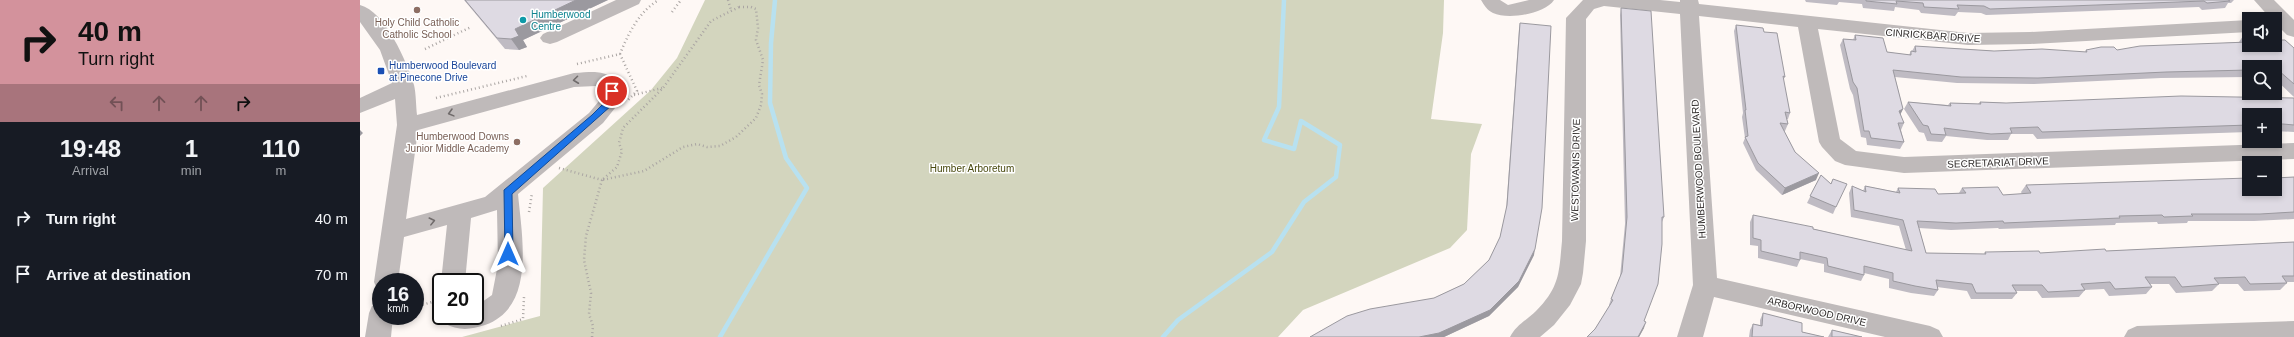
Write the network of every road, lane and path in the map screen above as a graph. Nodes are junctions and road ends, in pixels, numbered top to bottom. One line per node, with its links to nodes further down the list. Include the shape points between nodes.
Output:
1 (659, 0): 8 (path)
2 (681, 0): 12 (path)
3 (728, 0): 10 (path)
4 (1490, 0): 5 (street, via 1492,5 1510,11)
5 (1545, 0)
6 (1603, 0): 9 (street, WESTOWANIS DRIVE); 39 (street, WESTOWANIS DRIVE, via 1587,5 1576,18 1574,241 1570,279 1561,298 1545,318)
7 (2263, 0): 14 (street)
8 (640, 3): 17 (street); 19 (path)
9 (1690, 4): 13 (street, CINRICKBAR DRIVE); 33 (street, HUMBERWOOD BOULEVARD)
10 (730, 9): 21 (path, via 711,21); 27 (path, via 750,6 756,9 757,13 756,40 764,60 759,85 762,94 761,105 756,118 736,137 720,146 707,147 697,144 683,147 644,171)
11 (360, 11): 20 (street, via 388,42)
12 (672, 12)
13 (1807, 22): 15 (street, CINRICKBAR DRIVE, via 1968,39 2038,38); 25 (street, SECRETARIAT DRIVE, via 1830,142 1843,155 1852,159 1904,164)
14 (2287, 24)
15 (2242, 26)
16 (471, 27): 18 (path)
17 (550, 38)
18 (425, 48)
19 (620, 54)
20 (404, 86): 23 (street); 24 (street)
21 (663, 88): 22 (path); 27 (path, via 623,128 619,143 622,151 617,167)
22 (634, 95)
23 (360, 106)
24 (408, 125): 28 (street, one-way to 24, via 609,103 612,91 606,82 598,79 574,80); 30 (street)
25 (2294, 151)
26 (556, 167): 27 (path)
27 (602, 180): 38 (path, via 596,206 590,218 584,260 591,293 589,314)
28 (507, 193): 29 (street, via 493,203); 34 (street, via 509,285 503,299)
29 (460, 214): 30 (street, one-way to 29); 32 (street)
30 (395, 231): 31 (street)
31 (388, 273)
32 (454, 273)
33 (1705, 285): 40 (street, HUMBERWOOD BOULEVARD); 41 (street, ARBORWOOD DRIVE)
34 (484, 315)
35 (380, 325): 37 (street)
36 (2294, 331): 42 (street)
37 (378, 337)
38 (592, 337)
39 (1523, 337)
40 (1690, 337)
41 (1930, 337)
42 (2137, 337)

